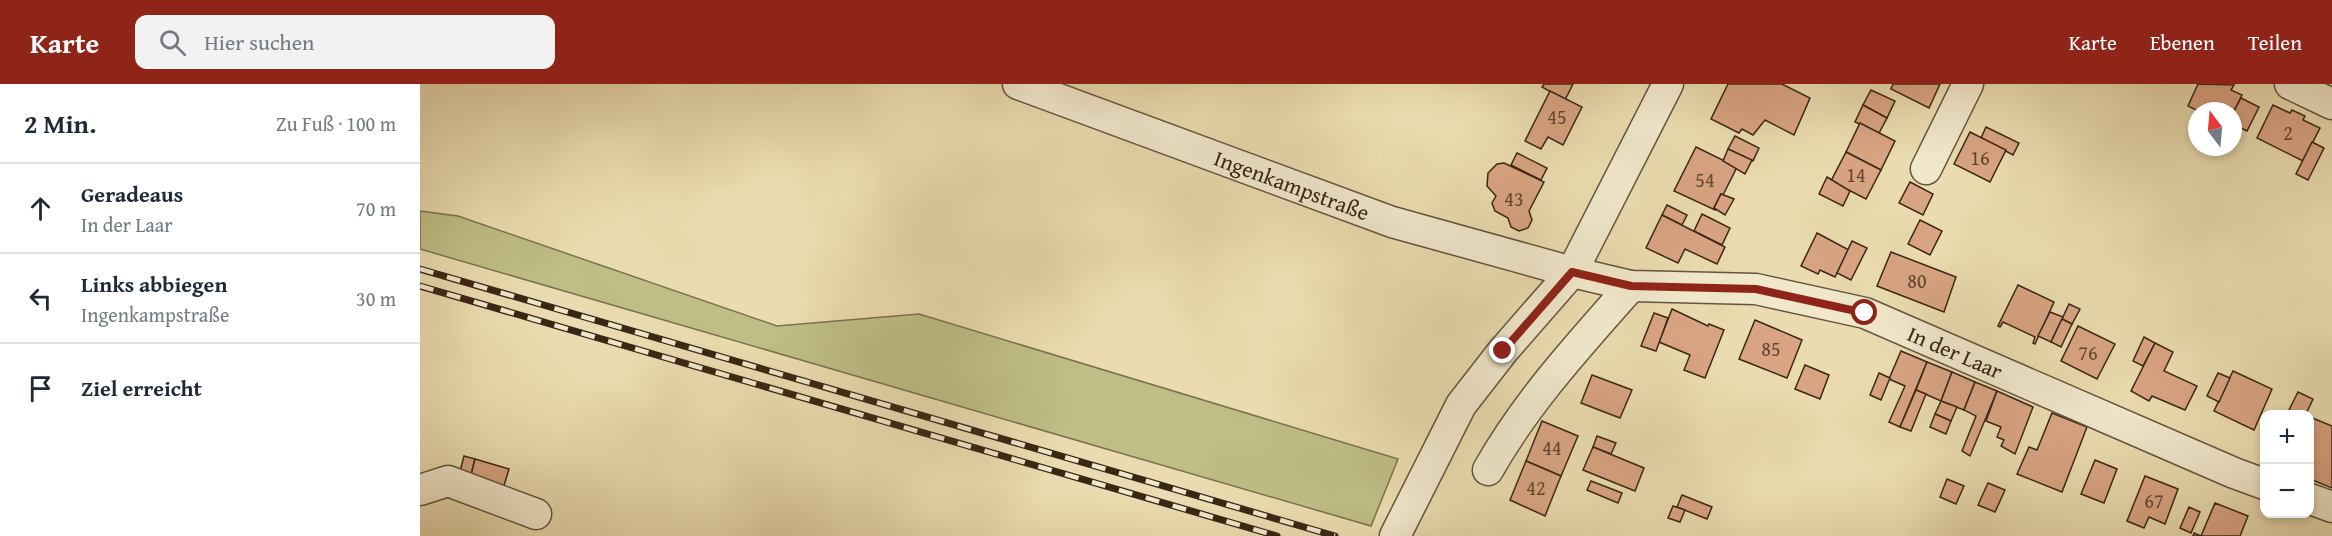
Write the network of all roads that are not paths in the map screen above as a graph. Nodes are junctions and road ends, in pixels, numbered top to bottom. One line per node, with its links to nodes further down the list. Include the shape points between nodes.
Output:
1 (1018, 84): 7 (street, Ingenkampstraße, via 1392,222)
2 (1668, 84): 7 (street)
3 (1968, 84): 6 (street)
4 (2290, 84): 5 (street)
5 (2332, 104)
6 (1926, 170)
7 (1572, 272): 8 (street, In der Laar); 15 (street, via 1461,405)
8 (1631, 286): 9 (street, via 1547,382 1508,434); 10 (street, In der Laar, via 1756,289 1865,313)
9 (1488, 470)
10 (2260, 482)
11 (420, 490): 14 (street, via 448,481)
12 (2314, 500): 13 (street)
13 (2332, 507)
14 (536, 514)
15 (1395, 536)

